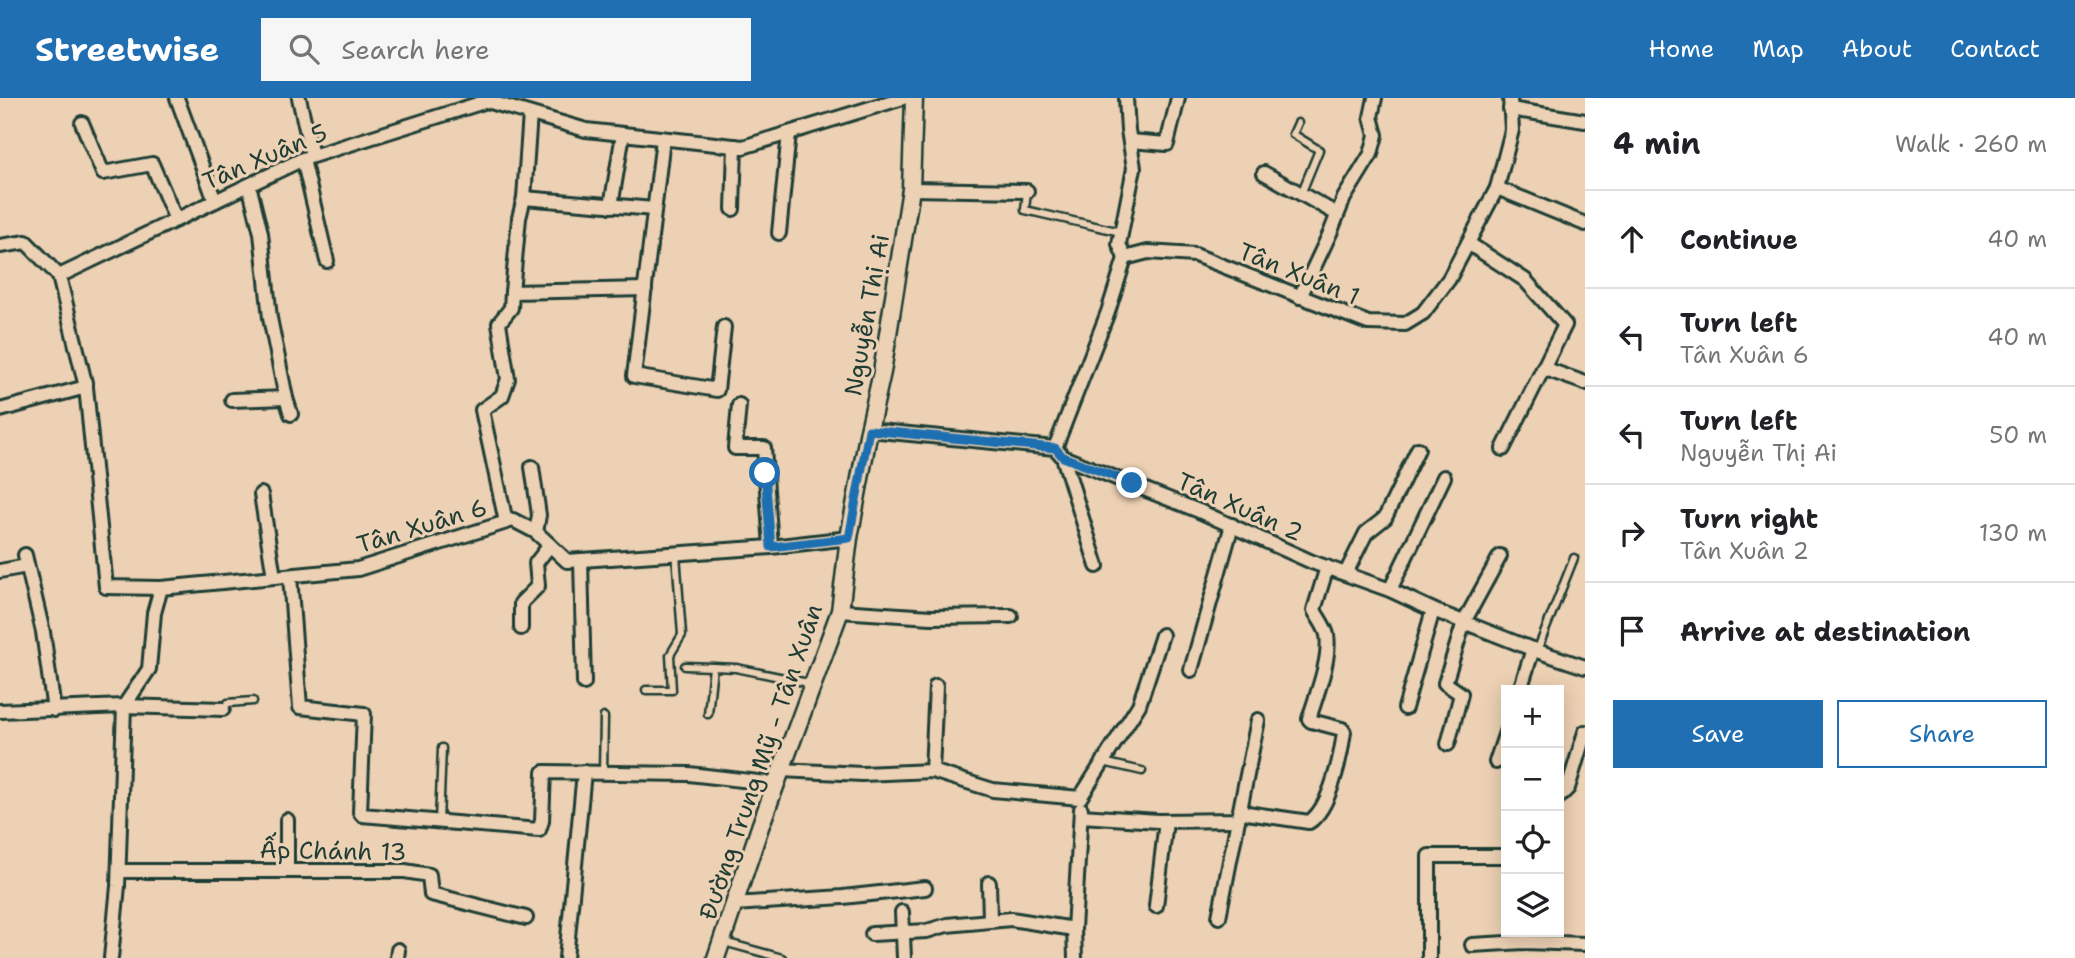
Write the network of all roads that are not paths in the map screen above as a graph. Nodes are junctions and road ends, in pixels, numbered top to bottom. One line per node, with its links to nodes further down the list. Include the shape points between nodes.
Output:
1 (177, 98): 26 (street)
2 (299, 98): 18 (street)
3 (903, 98): 13 (street, Tân Xuân 5)
4 (914, 98): 22 (street, Nguyễn Thị Ai)
5 (1126, 98): 16 (street)
6 (1178, 98): 16 (street, via 1167,144)
7 (1375, 98): 30 (street, via 1371,117 1376,135 1371,154)
8 (1510, 103): 10 (street); 21 (street, Tân Xuân 1, via 1512,130)
9 (530, 114): 14 (street, Tân Xuân 5, via 586,130); 18 (street, Tân Xuân 5, via 487,101); 25 (street)
10 (1585, 121)
11 (82, 123): 31 (street, via 103,173 152,164)
12 (1298, 123): 24 (lane, via 1293,134 1319,150)
13 (789, 133): 17 (street, Tân Xuân 5); 34 (street)
14 (623, 134): 15 (street, Tân Xuân 5); 27 (street)
15 (663, 139): 17 (street, Tân Xuân 5); 28 (street)
16 (1130, 141): 33 (street, via 1134,168)
17 (735, 146): 29 (street)
18 (307, 158): 20 (street, Tân Xuân 5); 38 (street)
19 (1264, 173): 24 (street)
20 (249, 185): 26 (street, Tân Xuân 5); 47 (street, via 261,233 270,318)
21 (1497, 188): 32 (street); 35 (street, Tân Xuân 1)
22 (911, 189): 23 (street); 52 (street, Nguyễn Thị Ai, via 883,372)
23 (1027, 191): 33 (lane, via 1025,210)
24 (1301, 194): 30 (street)
25 (524, 198): 27 (street); 41 (street)
26 (215, 201): 31 (street, Tân Xuân 5)
27 (611, 206): 28 (street)
28 (654, 209): 40 (street)
29 (733, 209)
30 (1337, 214): 42 (street)
31 (176, 220): 39 (street, Tân Xuân 5)
32 (1585, 225)
33 (1121, 232): 37 (street, via 1119,244)
34 (779, 233)
35 (1468, 243): 42 (street, Tân Xuân 1, via 1423,313 1405,324 1368,323); 44 (street, via 1525,280 1565,325)
36 (0, 246): 39 (street, via 26,243)
37 (1125, 258): 42 (street, Tân Xuân 1, via 1148,252 1195,255); 55 (street)
38 (327, 261)
39 (59, 276): 46 (street, Tân Xuân 6)
40 (645, 289): 41 (street); 43 (street, via 634,376 717,390)
41 (512, 292): 59 (street, via 511,308 499,323 508,379 502,396 482,410)
42 (1300, 297)
43 (724, 327)
44 (1543, 368): 45 (street); 54 (street)
45 (1585, 383)
46 (86, 387): 50 (street); 75 (street, Tân Xuân 6, via 106,587)
47 (286, 398): 48 (street); 51 (street)
48 (232, 400)
49 (739, 405): 64 (street, via 735,448 764,449)
50 (0, 410)
51 (291, 414)
52 (869, 430): 55 (street, Tân Xuân 2); 62 (street, Nguyễn Thị Ai)
53 (1418, 449): 72 (street, via 1385,518 1366,533)
54 (1503, 449)
55 (1059, 453): 60 (street, Tân Xuân 2); 69 (street)
56 (532, 467): 61 (street, via 539,515)
57 (1444, 477): 76 (street)
58 (261, 494): 74 (street)
59 (506, 522): 61 (street, Tân Xuân 6, via 513,520); 73 (street, Tân Xuân 6, via 358,569)
60 (1232, 525): 70 (street, Tân Xuân 2); 87 (street)
61 (536, 532): 63 (street, Tân Xuân 6)
62 (849, 538): 64 (street, Tân Xuân 6); 78 (street, Đường Trung Mỹ - Tân Xuân)
63 (550, 545): 68 (street, Tân Xuân 6, via 566,561); 81 (street, via 536,563 538,586 521,603)
64 (771, 547): 65 (street, Tân Xuân 6)
65 (676, 554): 68 (street, Tân Xuân 6); 92 (lane, via 682,635 670,655 672,690)
66 (1500, 556): 80 (street)
67 (1574, 558): 83 (lane)
68 (582, 560): 88 (street)
69 (1097, 566)
70 (1327, 567): 72 (street, Tân Xuân 2); 116 (street, via 1314,610 1327,645 1309,719 1345,732 1330,791 1316,818 1309,822)
71 (0, 570): 97 (street, via 26,560)
72 (1346, 573): 76 (street, Tân Xuân 2)
73 (290, 576): 74 (street, Tân Xuân 6); 119 (street, via 300,707 364,714 360,814)
74 (274, 577): 75 (street, Tân Xuân 6)
75 (160, 588): 94 (street, via 149,669)
76 (1390, 590): 77 (street, Tân Xuân 2)
77 (1433, 610): 80 (street, Tân Xuân 2); 95 (street)
78 (840, 611): 79 (street); 89 (street, Đường Trung Mỹ - Tân Xuân)
79 (1011, 616)
80 (1464, 622): 83 (street, Tân Xuân 2); 103 (street, via 1445,683 1461,694)
81 (522, 628)
82 (1162, 635): 106 (street, via 1139,705)
83 (1535, 650): 86 (street, Tân Xuân 2); 90 (street)
84 (685, 666): 85 (lane)
85 (713, 667): 89 (lane); 99 (lane)
86 (1585, 667)
87 (1191, 670)
88 (584, 683)
89 (813, 684): 112 (street, Đường Trung Mỹ - Tân Xuân)
90 (1522, 685)
91 (936, 686): 108 (street)
92 (646, 690)
93 (253, 701): 96 (lane, via 228,703)
94 (124, 706): 96 (street); 97 (street); 121 (street)
95 (1405, 708)
96 (223, 709)
97 (54, 710): 98 (street)
98 (0, 711)
99 (708, 714)
100 (604, 717): 111 (lane)
101 (1258, 720): 116 (street)
102 (1585, 733): 113 (street)
103 (1448, 744)
104 (1501, 747): 107 (street)
105 (442, 748): 119 (lane)
106 (1103, 762): 109 (lane); 114 (street)
107 (1496, 762)
108 (932, 771): 112 (street); 114 (street, via 993,790)
109 (1142, 771)
110 (584, 772): 111 (street); 119 (street, via 544,772 539,830); 138 (street)
111 (603, 773): 112 (street)
112 (778, 777): 125 (street, Đường Trung Mỹ - Tân Xuân)
113 (1564, 792)
114 (1080, 798): 115 (street)
115 (1081, 816): 118 (street); 131 (street)
116 (1239, 816): 118 (street); 128 (street)
117 (287, 820): 122 (street)
118 (1166, 821): 126 (street)
119 (439, 822)
120 (1501, 856): 143 (street, via 1429,856)
121 (118, 871): 122 (street, Ấp Chánh 13); 137 (street)
122 (287, 871): 129 (street, Ấp Chánh 13, via 429,875 431,894)
123 (989, 883): 130 (street)
124 (925, 888): 125 (street)
125 (734, 904): 134 (street, Đường Trung Mỹ - Tân Xuân)
126 (1156, 906)
127 (902, 912): 132 (street)
128 (1219, 917)
129 (526, 918)
130 (990, 919): 131 (street); 132 (street)
131 (1074, 929): 142 (street)
132 (903, 932): 133 (street); 141 (street)
133 (872, 934)
134 (722, 941): 139 (street, Đường Trung Mỹ - Tân Xuân); 140 (lane)
135 (1472, 944): 136 (street)
136 (1585, 944)
137 (111, 958)
138 (566, 958)
139 (716, 958)
140 (782, 958)
141 (904, 958)
142 (1075, 958)
143 (1429, 958)

